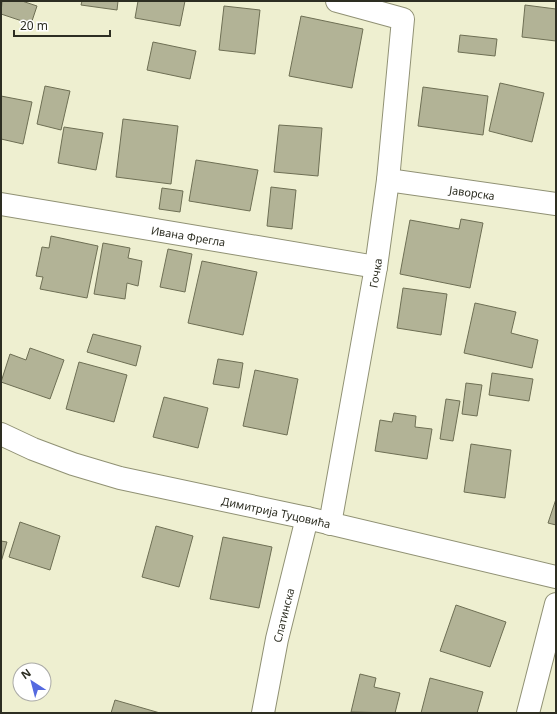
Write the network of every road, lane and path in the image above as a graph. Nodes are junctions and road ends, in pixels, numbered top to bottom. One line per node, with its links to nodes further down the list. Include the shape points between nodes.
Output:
1 (337, 1): 2 (street, Гочка, via 403,19)
2 (388, 180): 4 (street, Јаворска); 5 (street, Гочка)
3 (1, 204): 5 (street, Ивана Фрегла)
4 (556, 204)
5 (376, 267): 8 (street, Гочка)
6 (1, 434): 7 (street, Димитрија Туцовића, via 73,464 120,478)
7 (306, 518): 8 (street, Димитрија Туцовића); 11 (street, Слатинска, via 276,639)
8 (330, 524): 9 (street, Димитрија Туцовића)
9 (556, 577)
10 (556, 604): 12 (street)
11 (263, 713)
12 (528, 713)

